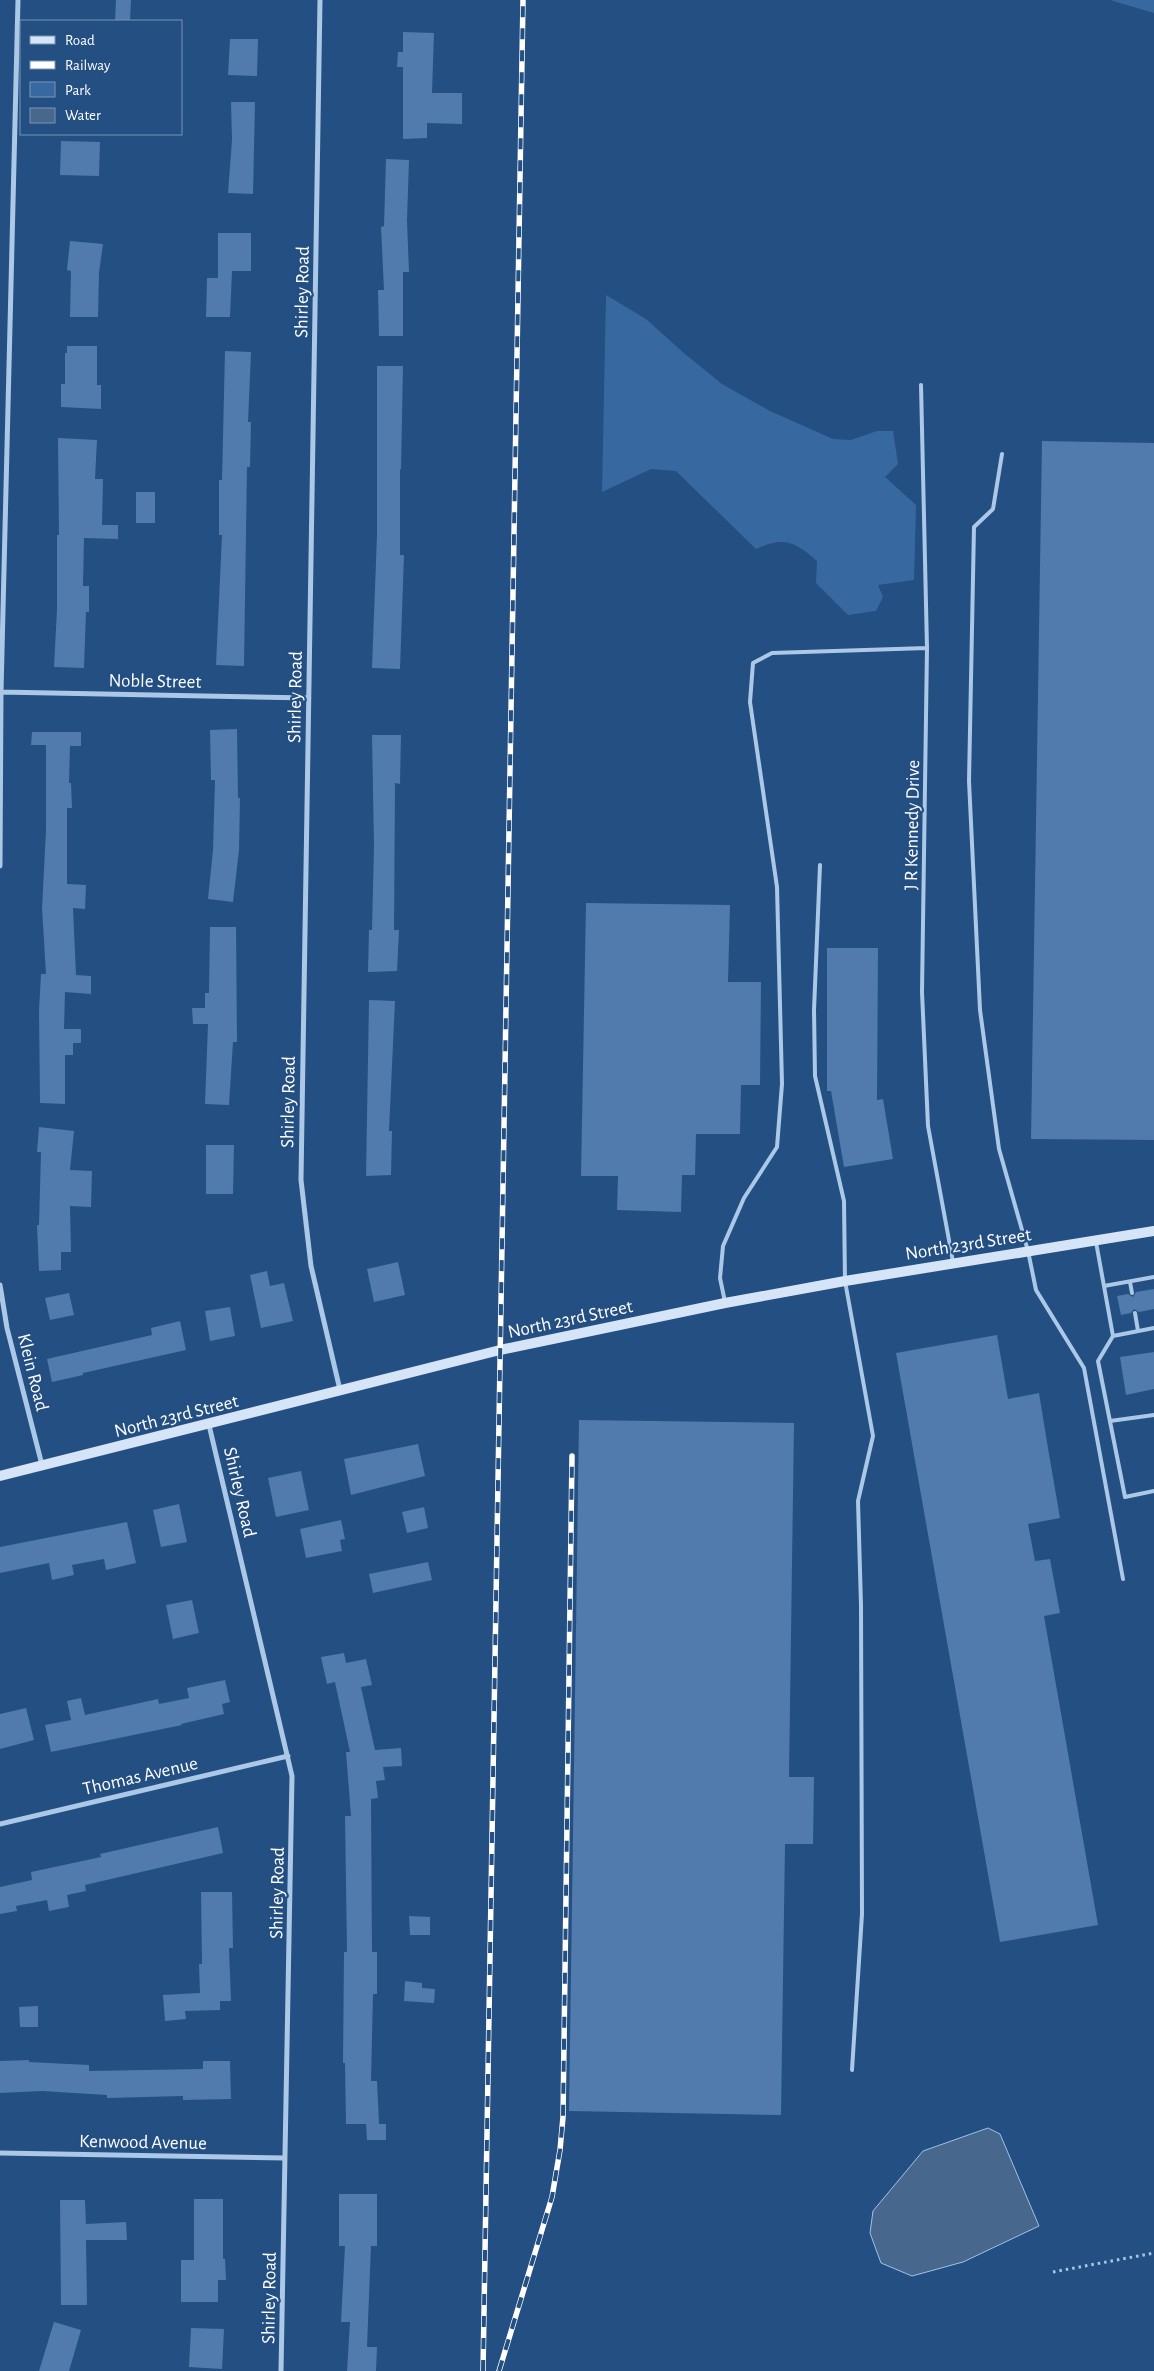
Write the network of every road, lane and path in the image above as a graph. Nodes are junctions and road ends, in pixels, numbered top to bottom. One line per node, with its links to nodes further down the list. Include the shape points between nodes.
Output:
1 (18, 0): 6 (street)
2 (320, 0): 7 (street, Shirley Road)
3 (920, 385): 5 (lane, J R Kennedy Drive)
4 (1002, 454): 12 (lane, via 993,508 974,528 969,781 980,1010 999,1149)
5 (927, 648): 13 (lane, J R Kennedy Drive, via 922,992 928,1126); 20 (lane, via 772,653 753,664 750,702 777,887 782,1084 777,1147 744,1198 723,1246 720,1278)
6 (0, 692): 7 (street, Noble Street); 9 (street)
7 (309, 698): 25 (street, Shirley Road, via 301,1180 311,1266)
8 (820, 865): 15 (lane, via 814,1010 815,1076 844,1202)
9 (0, 866)
10 (1154, 1231): 11 (main road, North 23rd Street)
11 (1096, 1240): 12 (main road, North 23rd Street); 18 (lane)
12 (1028, 1251): 13 (main road, North 23rd Street); 32 (lane, via 1036,1290 1084,1368)
13 (953, 1262): 15 (main road, North 23rd Street)
14 (1154, 1278): 16 (lane)
15 (845, 1280): 20 (main road, North 23rd Street); 35 (lane, via 873,1436 858,1500 862,1914)
16 (1130, 1282): 18 (lane); 19 (lane)
17 (0, 1285): 29 (street, Klein Road, via 7,1328)
18 (1104, 1286): 24 (lane)
19 (1132, 1293)
20 (725, 1303): 25 (main road, North 23rd Street, via 500,1350)
21 (1135, 1313): 23 (lane)
22 (1154, 1328): 23 (lane)
23 (1138, 1331): 24 (lane)
24 (1113, 1336): 27 (lane, via 1098,1361)
25 (340, 1391): 28 (main road, North 23rd Street)
26 (1154, 1415): 27 (lane)
27 (1110, 1421): 31 (lane, via 1124,1497)
28 (209, 1425): 29 (main road, North 23rd Street); 33 (street, Shirley Road)
29 (42, 1465): 30 (main road, North 23rd Street)
30 (0, 1476)
31 (1154, 1491)
32 (1123, 1579)
33 (288, 1756): 34 (street, Thomas Avenue); 37 (street, Shirley Road, via 292,1805)
34 (0, 1824)
35 (852, 2070)
36 (0, 2154): 37 (street, Kenwood Avenue)
37 (285, 2158): 40 (street, Shirley Road)
38 (1154, 2253): 39 (path)
39 (1053, 2272)
40 (281, 2371)

